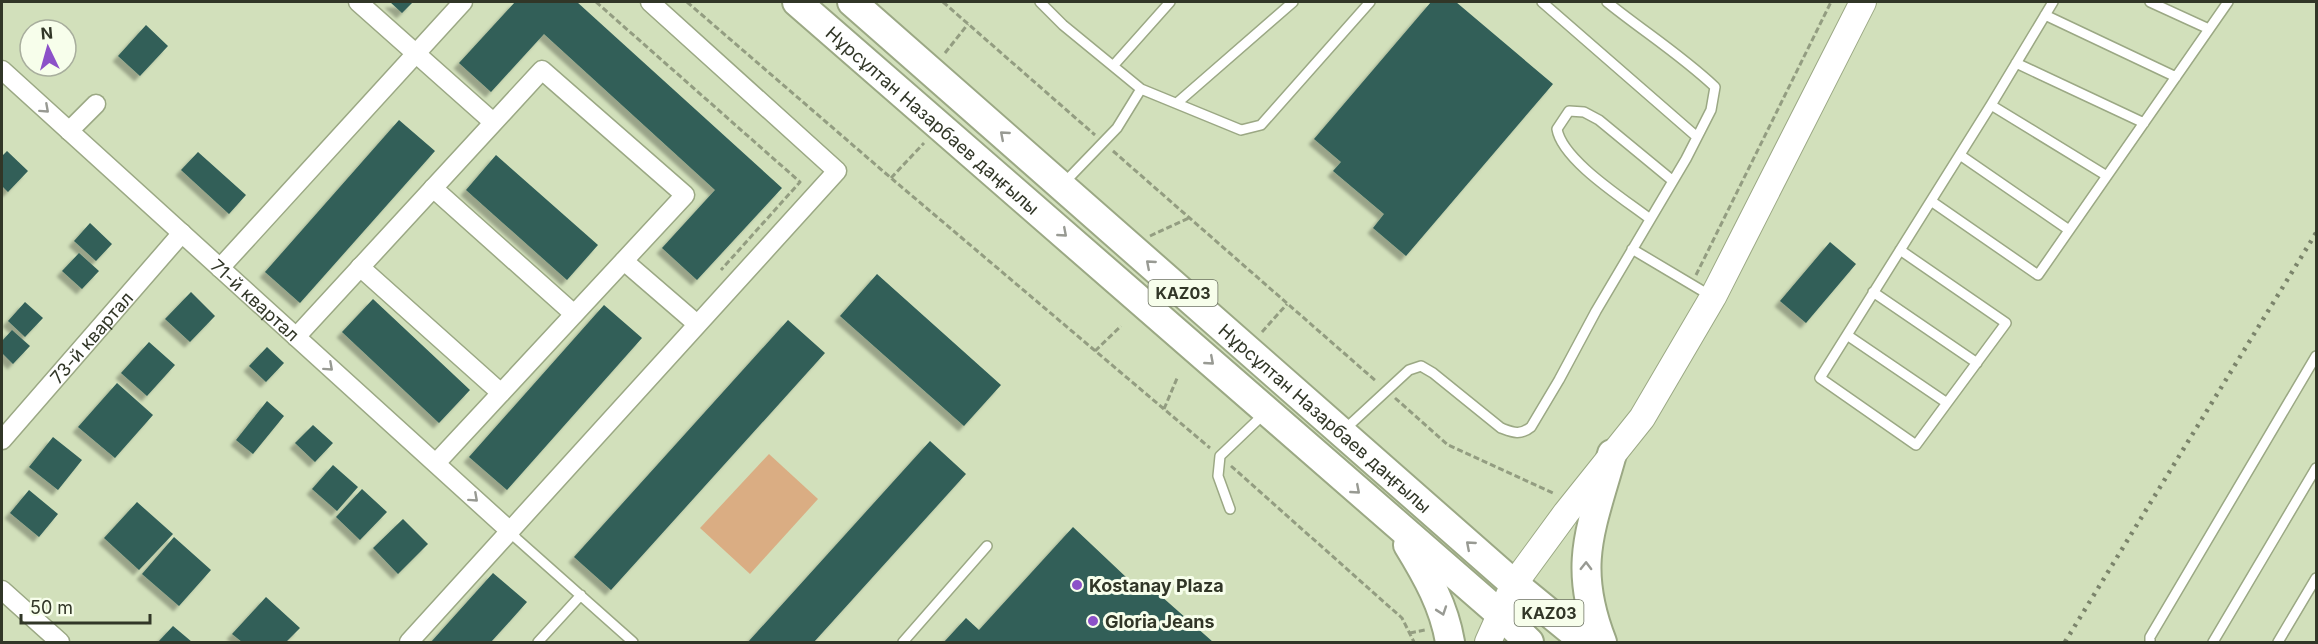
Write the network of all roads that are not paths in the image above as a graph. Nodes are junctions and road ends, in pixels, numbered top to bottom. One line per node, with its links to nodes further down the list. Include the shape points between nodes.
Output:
1 (358, 2): 18 (street)
2 (462, 2): 18 (street)
3 (650, 2): 48 (street, via 837,171)
4 (797, 2): 55 (main road, Нұрсұлтан Назарбаев даңғылы / KАZ03, one-way to 55)
5 (852, 2): 34 (main road, Нұрсұлтан Назарбаев даңғылы / KАZ03, one-way to 5)
6 (1040, 2): 20 (lane)
7 (1170, 2): 20 (lane)
8 (1293, 2): 24 (lane)
9 (1370, 2): 24 (lane, via 1261,125 1241,130)
10 (1542, 2): 30 (lane)
11 (1607, 2): 30 (lane, via 1689,62 1715,87 1711,110)
12 (1863, 2): 45 (street)
13 (2053, 2): 16 (lane)
14 (2150, 2): 17 (lane)
15 (2228, 2): 17 (lane)
16 (2045, 15): 19 (lane); 22 (lane)
17 (2209, 29): 22 (lane)
18 (416, 53): 27 (street); 44 (street)
19 (2016, 63): 26 (lane); 28 (lane)
20 (1113, 66): 23 (lane)
21 (2, 70): 29 (street, 71-й квартал, one-way to 29)
22 (2176, 76): 28 (lane)
23 (1142, 88): 24 (lane); 34 (lane, via 1117,128)
24 (1178, 103)
25 (96, 104): 29 (street)
26 (1991, 105): 31 (lane); 32 (lane)
27 (493, 122): 35 (street); 42 (street, via 542,70 685,195)
28 (2144, 123): 32 (lane)
29 (69, 131): 39 (street, 71-й квартал)
30 (1697, 137): 33 (lane)
31 (1960, 155): 36 (lane); 38 (lane)
32 (2107, 176): 38 (lane)
33 (1673, 181): 37 (lane); 37 (lane, via 1584,112 1569,111 1557,129 1559,140 1573,158)
34 (1061, 186): 56 (main road, Нұрсұлтан Назарбаев даңғылы / KАZ03, one-way to 34)
35 (433, 188): 43 (street); 47 (street)
36 (1931, 201): 38 (lane, via 2038,275); 41 (lane)
37 (1650, 219): 40 (lane)
38 (2069, 230)
39 (182, 233): 44 (street, 71-й квартал); 57 (street, 73-й квартал)
40 (1632, 249): 45 (lane); 56 (lane, via 1559,380 1524,433 1501,428 1420,366 1409,370)
41 (1900, 250): 46 (lane); 52 (lane, via 2006,323)
42 (624, 261): 47 (street); 48 (street)
43 (360, 267): 50 (street); 53 (street)
44 (220, 268): 50 (street, 71-й квартал)
45 (1702, 291): 58 (street, via 1642,418)
46 (1873, 292): 49 (lane); 52 (lane)
47 (574, 314): 53 (street)
48 (697, 324): 63 (street)
49 (1847, 335): 54 (lane); 54 (lane, via 1820,378 1916,445)
50 (296, 337): 59 (street, 71-й квартал, one-way to 59)
51 (2316, 356): 80 (lane)
52 (1977, 363): 54 (lane)
53 (501, 393): 59 (street)
54 (1947, 403)
55 (1266, 411): 61 (lane, via 1220,456 1218,476); 62 (main road, Нұрсұлтан Назарбаев даңғылы / KАZ03, one-way to 62)
56 (1342, 432): 66 (main road, Нұрсұлтан Назарбаев даңғылы / KАZ03, one-way to 56)
57 (2, 440)
58 (1612, 454): 66 (street); 79 (main road, one-way to 58, via 1587,593 1586,559)
59 (435, 463): 63 (street, 71-й квартал, one-way to 63)
60 (2316, 468): 81 (lane)
61 (1230, 510)
62 (1394, 523): 69 (main road, KАZ03); 75 (main road, one-way to 75, via 1430,581)
63 (510, 531): 68 (lane); 72 (street)
64 (987, 546): 74 (lane)
65 (2316, 578): 82 (lane)
66 (1514, 584): 69 (street); 78 (main road, Нұрсұлтан Назарбаев даңғылы / KАZ03)
67 (2, 590): 71 (street)
68 (580, 595): 70 (lane); 73 (lane)
69 (1500, 614): 76 (street); 77 (main road, KАZ03)
70 (544, 640)
71 (60, 642)
72 (409, 642)
73 (633, 642)
74 (903, 642)
75 (1450, 642)
76 (1488, 642)
77 (1528, 642)
78 (1584, 642)
79 (1602, 642)
80 (2150, 642)
81 (2213, 642)
82 (2278, 642)

